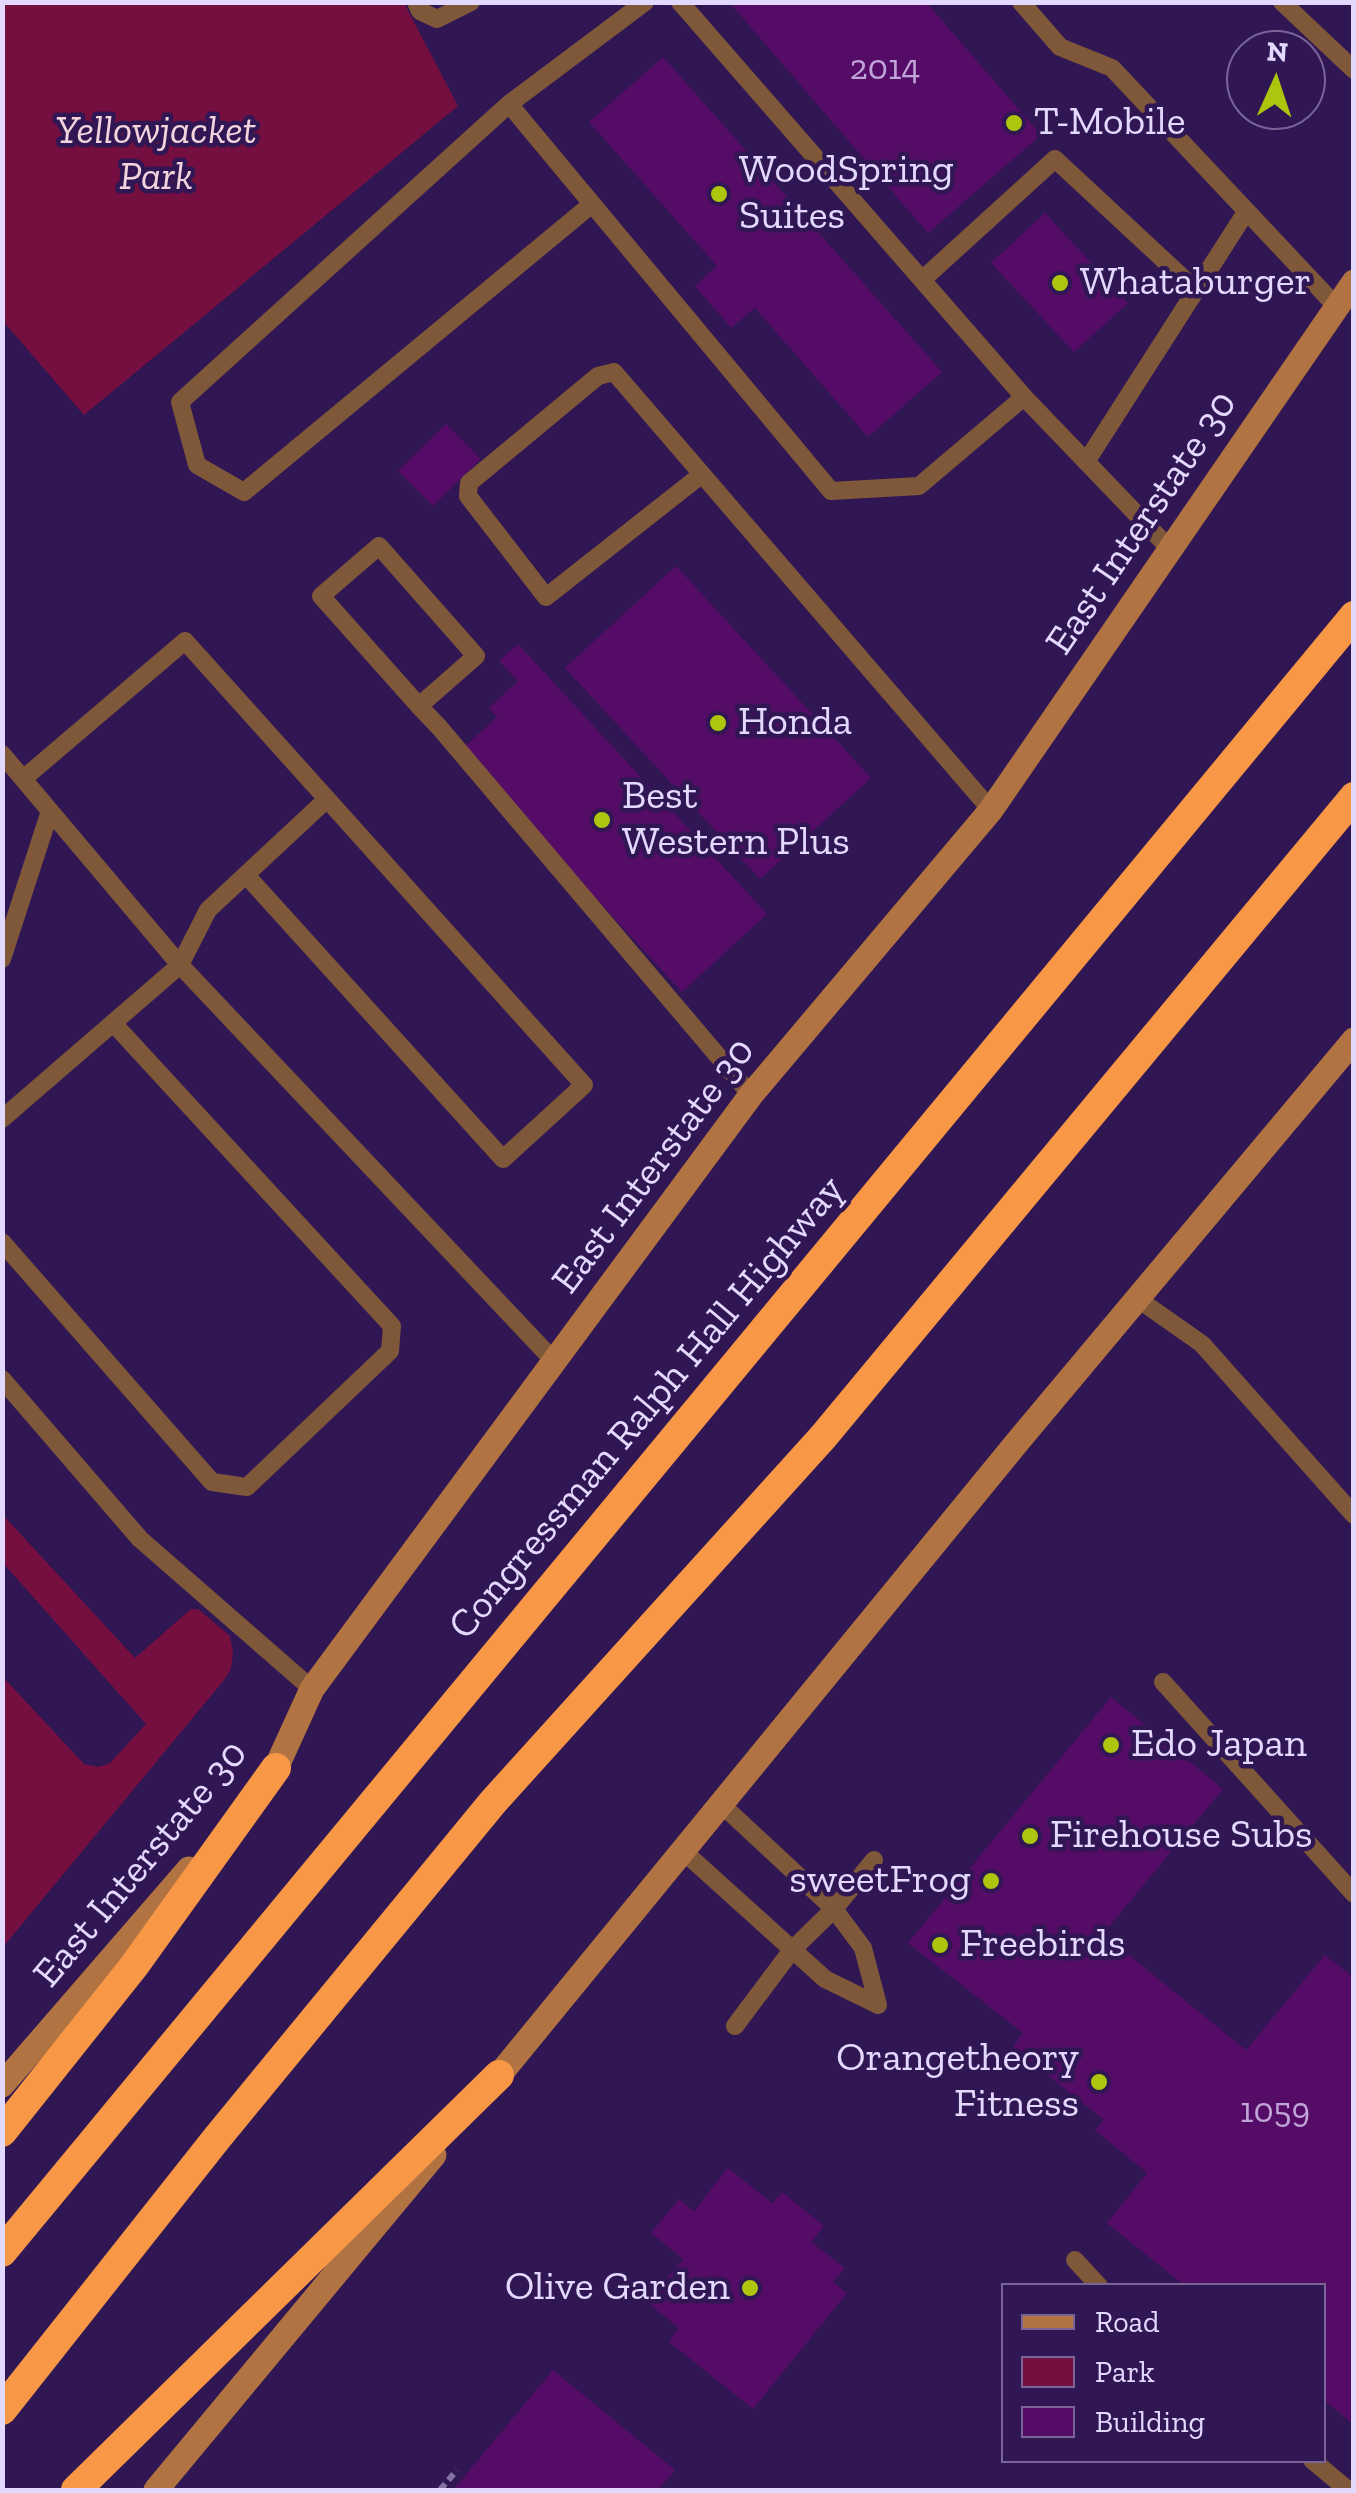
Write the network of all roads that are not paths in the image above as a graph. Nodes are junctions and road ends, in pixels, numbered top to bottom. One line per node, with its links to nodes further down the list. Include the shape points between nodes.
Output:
1 (416, 2): 2 (lane, via 437,19)
2 (471, 2)
3 (645, 2): 8 (lane)
4 (680, 2): 11 (lane)
5 (1020, 2): 10 (lane, via 1060,48 1112,68)
6 (1282, 2): 7 (lane)
7 (1354, 70)
8 (509, 104): 9 (lane); 9 (lane, via 180,402 197,465 244,492)
9 (592, 204): 15 (lane, via 831,491 919,486)
10 (1246, 212): 13 (lane); 14 (lane)
11 (922, 280): 13 (lane, via 1055,159); 15 (lane)
12 (1354, 282): 14 (main road, East Interstate 30)
13 (1196, 290): 16 (lane)
14 (1335, 306): 18 (main road, East Interstate 30)
15 (1024, 396): 16 (lane)
16 (1086, 462): 18 (lane)
17 (701, 475): 17 (lane, via 614,372 598,376 469,483 468,496 546,597); 25 (lane)
18 (1170, 550): 25 (main road, East Interstate 30)
19 (1354, 616): 52 (highway, Congressman Ralph Hall Highway)
20 (419, 706): 20 (lane, via 321,596 379,546 476,656); 32 (lane)
21 (2, 754): 22 (lane)
22 (23, 778): 24 (lane, via 185,641); 26 (lane)
23 (1354, 798): 55 (highway, via 823,1437 493,1802)
24 (327, 799): 27 (lane); 27 (lane, via 584,1085 503,1160)
25 (992, 810): 32 (main road, East Interstate 30)
26 (50, 811): 28 (lane); 29 (lane)
27 (246, 875): 29 (lane, via 208,910)
28 (2, 959)
29 (180, 965): 30 (lane); 36 (lane)
30 (114, 1024): 33 (lane); 34 (lane, via 392,1326 390,1351 247,1487 212,1482)
31 (1354, 1040): 35 (main road)
32 (751, 1095): 36 (main road, East Interstate 30)
33 (2, 1119)
34 (2, 1242)
35 (1138, 1299): 38 (lane, via 1202,1344); 42 (main road)
36 (554, 1362): 40 (main road, East Interstate 30)
37 (2, 1378): 40 (lane, via 140,1539)
38 (1354, 1516)
39 (1163, 1682): 45 (lane)
40 (312, 1690): 41 (main road, East Interstate 30)
41 (276, 1768): 50 (main road, East Interstate 30); 51 (highway, via 134,1966)
42 (720, 1804): 43 (main road); 46 (lane)
43 (682, 1850): 47 (lane); 49 (main road)
44 (874, 1860): 46 (lane)
45 (1354, 1894)
46 (834, 1909): 47 (lane); 47 (lane, via 863,1948 878,2005 824,1980)
47 (792, 1950): 48 (lane)
48 (736, 2026)
49 (499, 2075): 57 (highway); 58 (main road)
50 (2, 2085)
51 (2, 2132)
52 (2, 2252)
53 (1075, 2260): 54 (lane)
54 (1095, 2283)
55 (2, 2410)
56 (1316, 2463): 59 (lane)
57 (76, 2490)
58 (156, 2490)
59 (1348, 2490)

